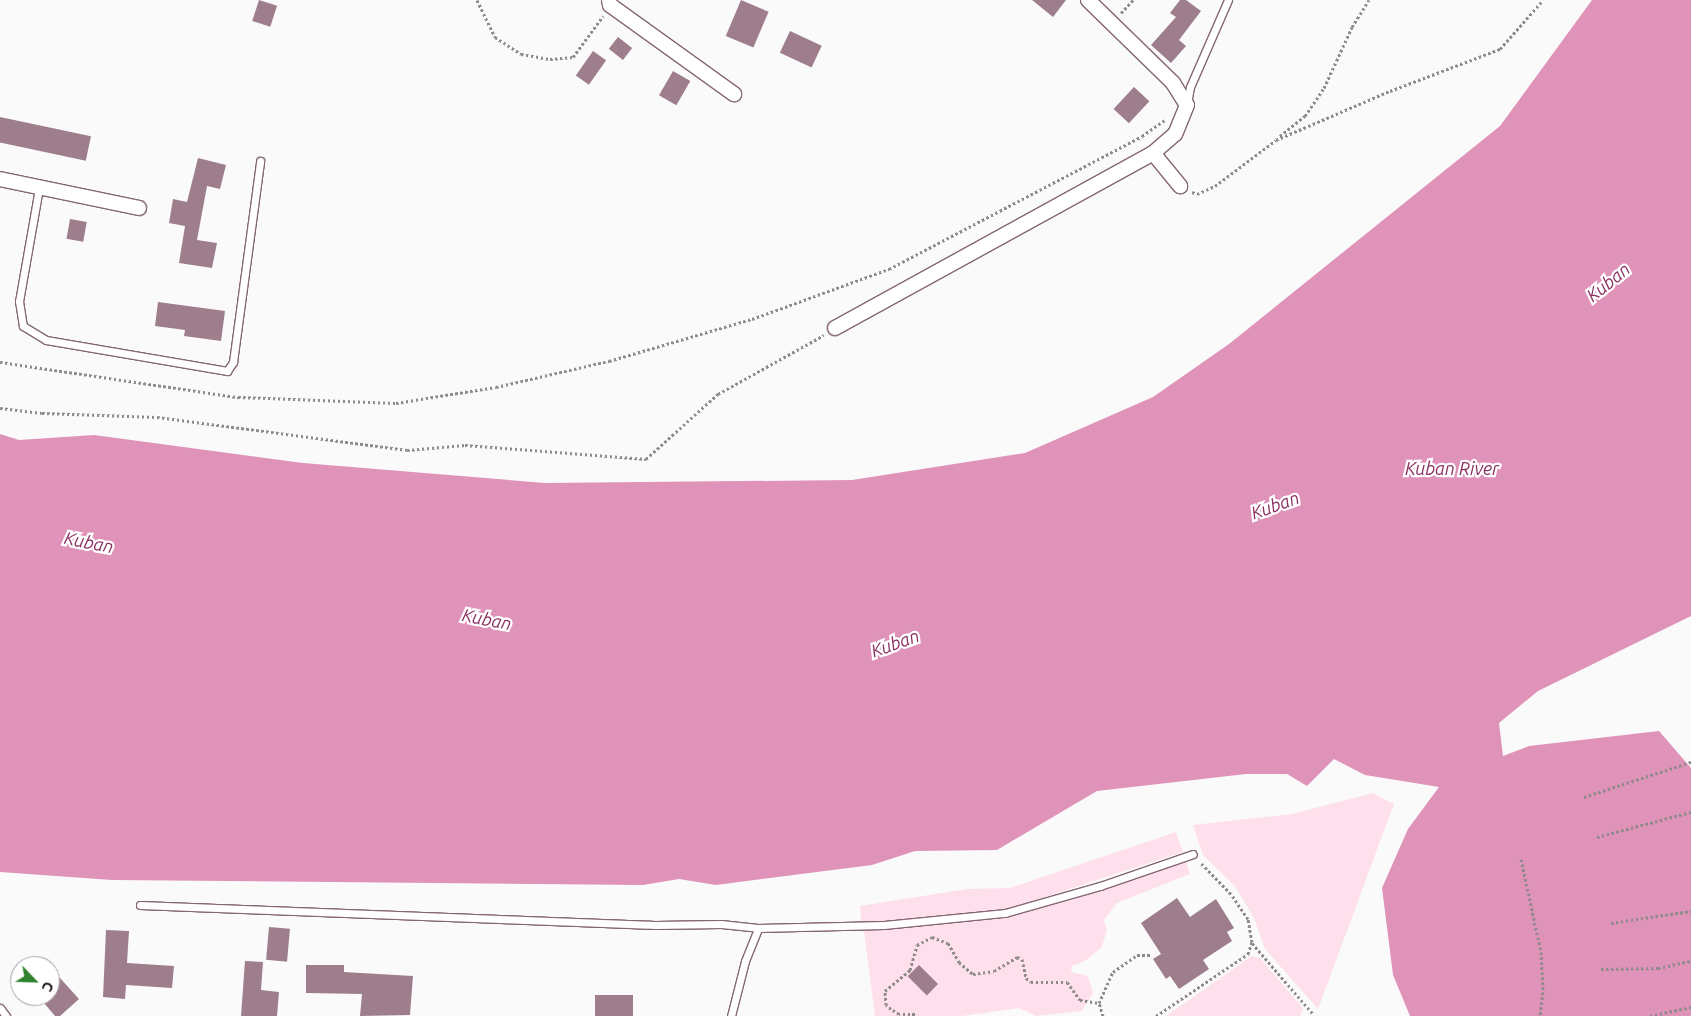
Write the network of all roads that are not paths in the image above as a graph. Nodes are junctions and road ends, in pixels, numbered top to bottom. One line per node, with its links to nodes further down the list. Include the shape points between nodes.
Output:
1 (1088, 0): 5 (street, via 1173,83)
2 (1228, 0): 5 (lane, via 1190,86)
3 (610, 2): 4 (street)
4 (734, 94)
5 (1187, 105): 6 (street, via 1174,134)
6 (1153, 153): 9 (street); 12 (street)
7 (260, 161): 10 (lane, via 233,362 226,371 46,340 23,326 19,301)
8 (0, 179): 10 (street)
9 (1180, 186)
10 (39, 188): 11 (street)
11 (139, 208)
12 (835, 328)
13 (1193, 854): 15 (lane, via 1100,886 1004,913 884,925)
14 (140, 905): 15 (lane, via 655,925 721,924)
15 (758, 928): 18 (lane)
16 (0, 1008): 17 (lane)
17 (6, 1016)
18 (731, 1016)

